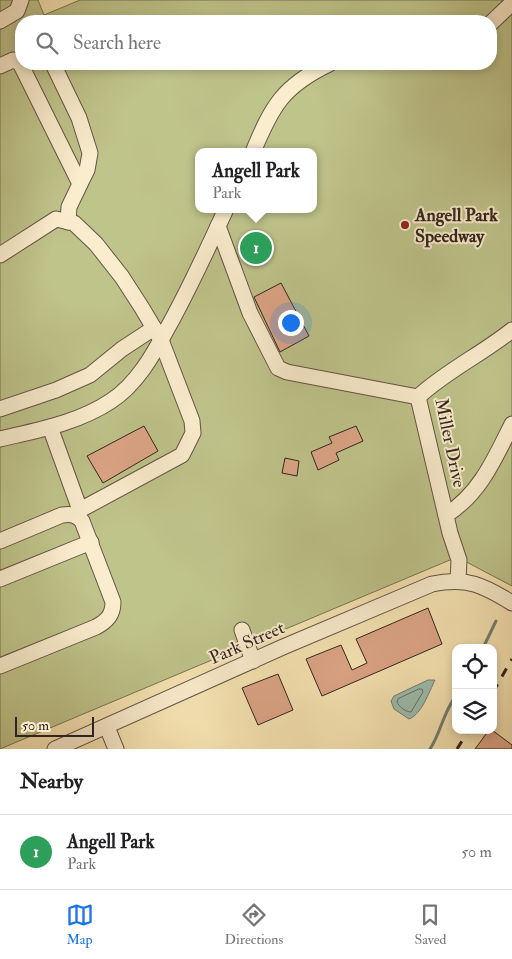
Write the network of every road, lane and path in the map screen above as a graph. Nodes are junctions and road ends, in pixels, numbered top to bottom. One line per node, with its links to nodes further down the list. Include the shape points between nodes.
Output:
1 (21, 0): 4 (street, via 17,11)
2 (512, 3): 3 (street)
3 (497, 17)
4 (0, 21)
5 (23, 70): 9 (street)
6 (56, 70): 9 (street, via 79,118 90,153)
7 (319, 70): 8 (street, via 296,83 272,108)
8 (254, 148)
9 (80, 184): 11 (street, via 69,207)
10 (224, 213): 12 (street)
11 (68, 222): 13 (street, via 56,219); 15 (street, via 74,223 96,244 122,277)
12 (218, 226): 15 (street, via 184,299); 16 (street, via 250,313 278,368)
13 (0, 255)
14 (512, 330): 16 (street, Miller Drive, via 430,385)
15 (157, 334): 17 (street, via 122,349 90,375); 19 (street, via 134,381 112,400); 19 (street, via 192,421 193,433 182,455 80,510)
16 (418, 397): 21 (street, Miller Drive)
17 (0, 409)
18 (512, 424): 21 (street, via 486,475 463,503)
19 (50, 428): 20 (street)
20 (0, 439)
21 (446, 515): 25 (street, Miller Drive, via 459,560)
22 (0, 541): 23 (street, via 71,514 82,521)
23 (91, 542): 24 (street); 29 (street, via 113,602 111,615 96,627)
24 (0, 579)
25 (458, 580): 26 (street, via 484,588); 28 (street, Park Street, via 420,588)
26 (512, 603)
27 (242, 630): 28 (street)
28 (253, 660): 30 (street, Park Street)
29 (0, 666)
30 (107, 727): 31 (street); 32 (street, Park Street)
31 (114, 748)
32 (55, 749)

